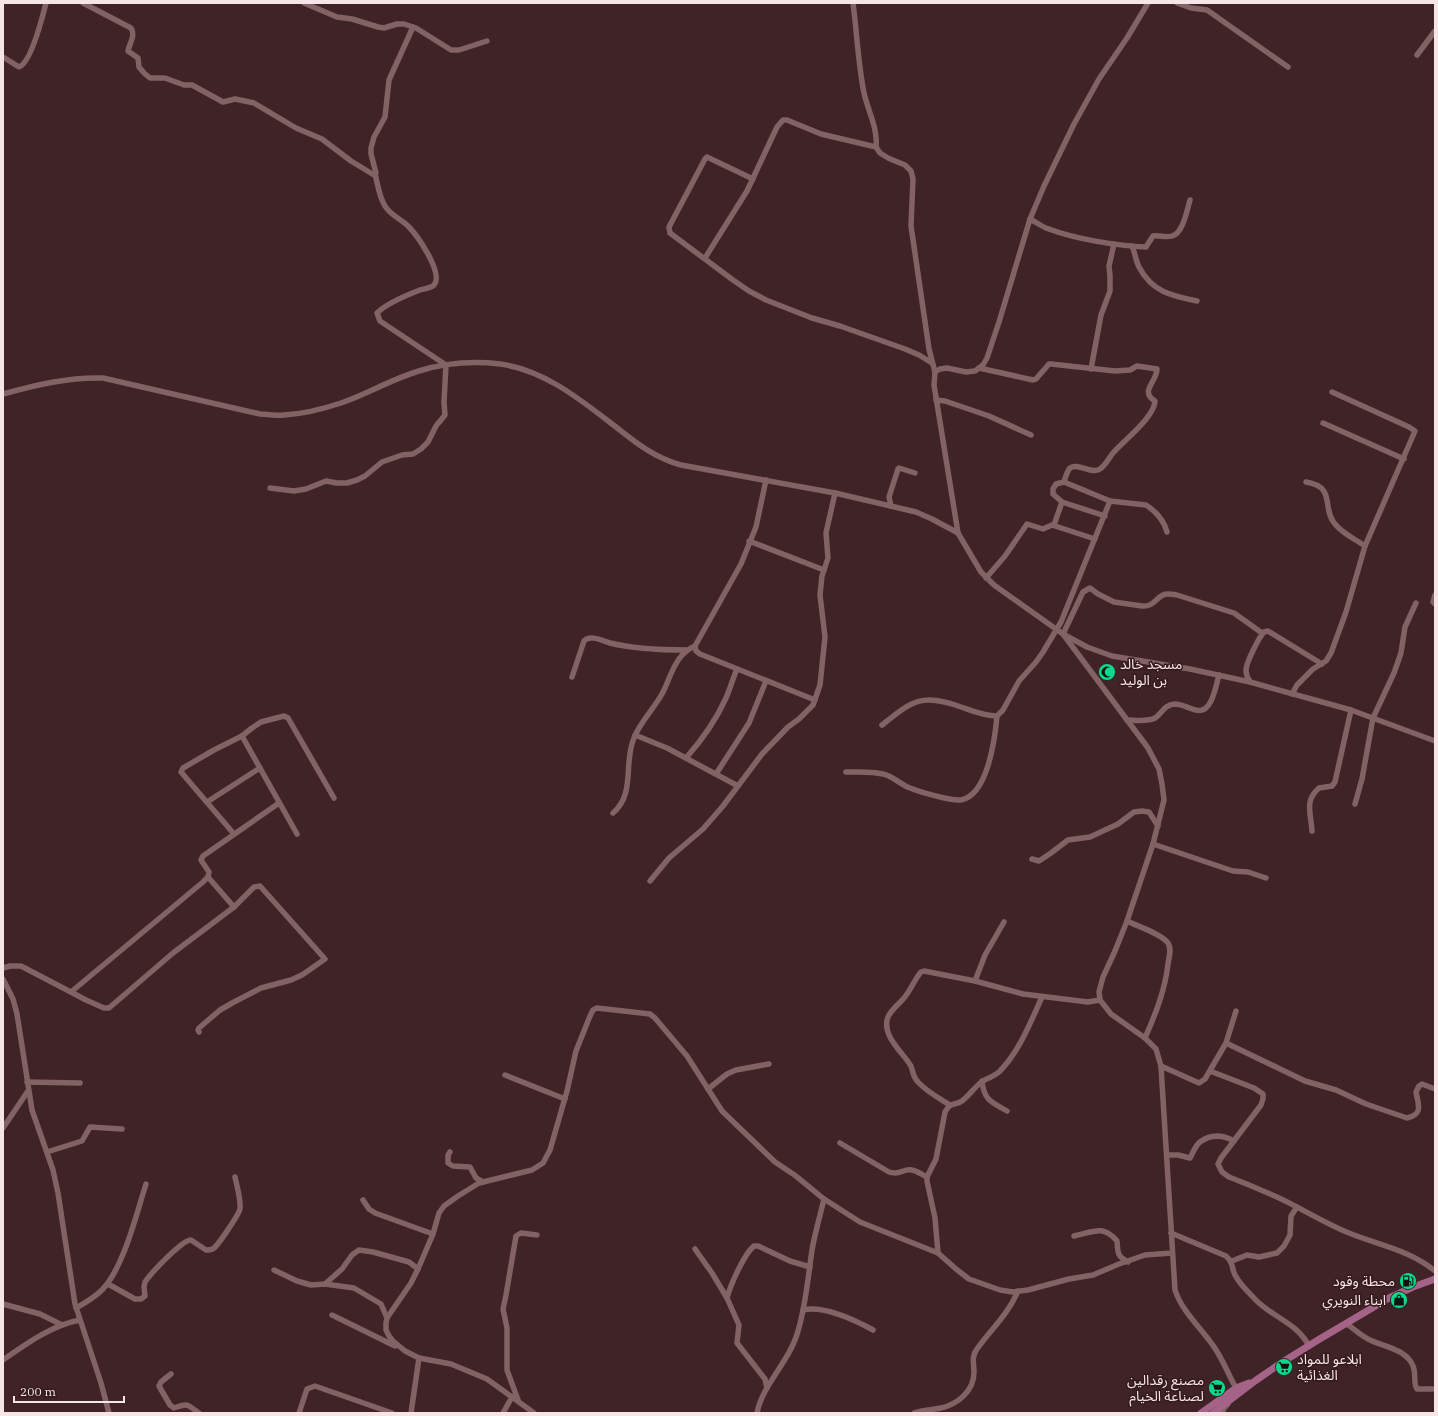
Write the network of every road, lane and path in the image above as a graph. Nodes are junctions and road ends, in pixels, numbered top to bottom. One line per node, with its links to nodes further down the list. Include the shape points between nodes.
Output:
1 (46, 3): 11 (street, via 25,63 19,67)
2 (83, 3): 14 (street, via 131,28 133,37 128,52 138,58 139,67 150,78 165,78 184,85 192,85 223,102 240,99 254,103 296,128 322,139 351,161)
3 (304, 3): 7 (street, via 337,17 378,28 397,24)
4 (853, 3): 13 (street, via 864,94 874,126)
5 (1148, 3): 17 (street, via 1099,78 1074,124)
6 (1177, 3): 12 (street, via 1207,10)
7 (413, 27): 9 (street, via 451,50); 14 (street, via 389,80 385,117 371,148)
8 (1435, 31): 10 (street)
9 (487, 41)
10 (1417, 56)
11 (3, 57)
12 (1288, 67)
13 (876, 148): 15 (street, via 821,134 783,120); 22 (street, via 911,171 912,226)
14 (375, 174): 23 (street, via 386,207 416,236 432,261 436,277 431,286 380,310 378,318)
15 (753, 179): 20 (street); 20 (street, via 707,157 705,159 669,227 670,233)
16 (1190, 200): 19 (street, via 1183,223 1176,235 1153,236 1146,247)
17 (1030, 219): 18 (street, via 1048,229 1071,236); 24 (street, via 986,358)
18 (1114, 244): 19 (street); 25 (street, via 1109,266 1110,291 1101,315)
19 (1132, 246): 21 (street, via 1138,265 1152,285 1164,292)
20 (705, 258): 22 (street, via 733,280 766,300 905,349)
21 (1197, 301)
22 (932, 363): 26 (street)
23 (446, 365): 28 (street, via 406,375 341,403 284,415 260,414 103,378 64,380); 34 (street, via 501,364 533,374 563,387 643,448 666,460); 37 (street, via 445,415 422,449 382,462 364,476 347,483 326,481 294,491)
24 (979, 368): 25 (street, via 1033,380 1049,364); 26 (street, via 966,372 946,368)
25 (1091, 369): 35 (street, via 1115,371 1130,370 1137,366 1157,369 1148,395 1155,401 1147,418 1098,471 1071,468)
26 (935, 372): 29 (street)
27 (1332, 392): 32 (street, via 1414,429 1415,434)
28 (3, 394)
29 (936, 400): 31 (street, via 990,416); 43 (street)
30 (1323, 422): 32 (street)
31 (1031, 435)
32 (1404, 459): 50 (street)
33 (915, 473): 41 (street, via 898,468 888,497)
34 (766, 480): 38 (street); 49 (street)
35 (1064, 482): 39 (street); 40 (street, via 1056,484 1053,489 1053,494)
36 (1306, 482): 50 (street, via 1324,490 1334,523)
37 (270, 488)
38 (835, 493): 41 (street); 51 (street, via 826,533 828,558)
39 (1110, 501): 42 (street); 46 (street, via 1151,508 1165,523)
40 (1062, 502): 42 (street); 44 (street)
41 (891, 506): 45 (street, via 916,512)
42 (1105, 516): 48 (street)
43 (956, 519): 45 (street); 47 (street)
44 (1054, 525): 48 (street); 52 (street, via 1043,529 1027,524)
45 (946, 526): 47 (street)
46 (1167, 532)
47 (958, 533): 52 (street)
48 (1095, 539): 56 (street)
49 (750, 541): 51 (street); 59 (street, via 738,570)
50 (1365, 546): 61 (street, via 1346,612 1329,658)
51 (824, 570): 68 (street, via 820,595 825,638 820,685)
52 (986, 578): 56 (street)
53 (1435, 595): 55 (street)
54 (1416, 603): 71 (street, via 1405,627 1401,653)
55 (1435, 604)
56 (1057, 630): 58 (street); 70 (street, via 1036,662 1018,682)
57 (1262, 633): 58 (street, via 1234,613 1176,595 1163,595 1146,607 1114,602 1090,588 1081,596); 61 (street, via 1268,632); 66 (street, via 1246,669)
58 (1063, 634): 63 (street, via 1086,647 1112,656); 72 (street)
59 (695, 646): 60 (street); 62 (street, via 700,654)
60 (686, 650): 64 (street, via 660,650 612,644 590,637 584,641); 74 (street, via 674,666 663,693)
61 (1322, 664): 67 (street, via 1297,685)
62 (737, 669): 65 (street); 77 (street, via 718,715)
63 (1219, 675): 66 (street); 72 (street, via 1212,700 1206,709 1199,711 1175,704 1163,708 1155,718)
64 (572, 678)
65 (766, 681): 68 (street); 80 (street, via 749,723)
66 (1250, 682): 67 (street)
67 (1292, 694): 69 (street)
68 (815, 700): 81 (street, via 812,708 788,727 762,754)
69 (1350, 710): 71 (street); 88 (street, via 1335,782 1332,786 1319,788 1310,798)
70 (997, 716): 73 (street, via 987,716 942,700 930,699 917,701); 79 (street, via 988,769 975,790 962,800 923,793 884,774)
71 (1373, 718): 76 (street); 85 (street)
72 (1127, 720): 87 (street, via 1148,748 1158,769 1164,800)
73 (882, 724)
74 (635, 735): 77 (street); 86 (street, via 631,748 628,787 619,808)
75 (242, 736): 78 (street); 82 (street, via 261,722 287,717); 83 (street, via 183,768 181,772)
76 (1435, 741)
77 (686, 758): 80 (street)
78 (260, 768): 83 (street); 84 (street)
79 (846, 772)
80 (716, 774): 81 (street)
81 (738, 786): 95 (street, via 703,829 669,858)
82 (334, 798)
83 (207, 802): 89 (street)
84 (279, 803): 89 (street); 90 (street)
85 (1355, 804)
86 (613, 813)
87 (1158, 826): 91 (street); 92 (street, via 1149,812 1134,812 1118,824 1090,837 1068,840 1039,860)
88 (1312, 831)
89 (234, 834): 93 (street, via 203,856 202,860 209,872)
90 (298, 834)
91 (1153, 844): 94 (street, via 1233,871 1248,872); 97 (street)
92 (1032, 859)
93 (208, 877): 96 (street); 102 (street)
94 (1266, 878)
95 (650, 881)
96 (234, 906): 102 (street, via 173,953 109,1008 101,1007); 106 (street, via 254,887 260,886 325,959 302,975 261,988 220,1010 198,1028)
97 (1127, 921): 104 (street, via 1103,978 1099,992); 107 (street, via 1162,938 1170,949 1168,974 1162,997)
98 (1004, 922): 101 (street)
99 (3, 968): 102 (street, via 21,966)
100 (3, 979): 114 (street, via 17,1014)
101 (975, 980): 103 (street); 120 (street, via 923,971 905,998 888,1017 889,1034 912,1068 913,1077 927,1091)
102 (71, 992)
103 (1042, 997): 104 (street, via 1088,1002); 113 (street, via 1012,1056 1000,1071)
104 (1100, 1000): 107 (street, via 1111,1014)
105 (1236, 1011): 108 (street)
106 (199, 1032)
107 (1145, 1038): 110 (street, via 1156,1049)
108 (1226, 1043): 111 (street); 117 (street, via 1305,1081 1336,1090 1366,1104 1407,1118 1416,1113 1420,1104 1416,1092 1419,1086 1422,1084)
109 (769, 1064): 116 (street, via 736,1070)
110 (1161, 1066): 111 (street, via 1198,1083 1205,1079); 128 (street)
111 (1210, 1071): 124 (street, via 1263,1094 1261,1105)
112 (505, 1075): 119 (street)
113 (982, 1081): 120 (street, via 962,1100); 121 (street, via 986,1097)
114 (27, 1082): 115 (street); 118 (street)
115 (80, 1083)
116 (708, 1089): 119 (street, via 687,1056 650,1014 597,1008 590,1016 576,1051); 133 (street, via 722,1111 766,1154)
117 (1435, 1089)
118 (28, 1091): 122 (street); 126 (street)
119 (565, 1099): 131 (street, via 550,1150 543,1163 532,1170)
120 (950, 1105): 129 (street, via 945,1112 936,1159)
121 (1007, 1111)
122 (3, 1128)
123 (122, 1129): 126 (street, via 90,1127 82,1141)
124 (1234, 1141): 128 (street, via 1222,1136 1212,1137 1200,1142 1190,1158); 135 (street, via 1218,1164 1222,1172)
125 (840, 1143): 129 (street, via 889,1172 895,1174 912,1170)
126 (47, 1152): 155 (street, via 58,1193)
127 (450, 1152): 131 (street, via 448,1163 453,1166 470,1167 476,1178)
128 (1167, 1155): 136 (street)
129 (927, 1177): 141 (street, via 935,1218)
130 (235, 1178): 150 (street, via 239,1211 214,1248 206,1250 191,1240 186,1241 146,1280 145,1296 141,1299)
131 (483, 1182): 137 (street, via 444,1206 439,1213)
132 (146, 1184): 150 (street, via 120,1260)
133 (824, 1199): 141 (street, via 860,1222); 145 (street)
134 (363, 1200): 137 (street, via 374,1213)
135 (1297, 1207): 143 (street, via 1291,1216 1290,1235 1277,1253 1259,1257 1247,1255); 148 (street, via 1348,1232 1411,1255)
136 (1171, 1233): 142 (street); 143 (street, via 1226,1256)
137 (433, 1234): 147 (street)
138 (536, 1235): 171 (street, via 520,1233 516,1236 503,1309 507,1328 508,1370)
139 (1074, 1236): 144 (street, via 1096,1230 1108,1233 1117,1241 1119,1255)
140 (695, 1249): 153 (street)
141 (938, 1253): 152 (street, via 969,1278 1000,1290)
142 (1172, 1253): 144 (street, via 1145,1255); 170 (street, via 1178,1299 1214,1346)
143 (1232, 1261): 163 (street, via 1235,1275 1254,1299 1294,1327)
144 (1128, 1262): 152 (street, via 1093,1275)
145 (810, 1266): 153 (street, via 790,1261 754,1246 738,1271); 156 (street)
146 (274, 1270): 151 (street, via 297,1282)
147 (418, 1270): 151 (street, via 409,1262 359,1250); 158 (street)
148 (1435, 1271)
149 (1435, 1279): 160 (main road, via 1389,1298)
150 (108, 1284): 155 (street)
151 (325, 1284): 158 (street, via 360,1291 381,1304)
152 (1018, 1291): 180 (street, via 1006,1314 976,1350 972,1359 972,1384 968,1392 947,1406)
153 (727, 1298): 168 (street, via 739,1325 737,1343 765,1379)
154 (3, 1304): 161 (street, via 40,1314)
155 (76, 1308): 159 (street)
156 (803, 1310): 162 (street, via 825,1311 857,1321); 168 (street, via 792,1348)
157 (332, 1315): 164 (street)
158 (387, 1318): 164 (street, via 386,1330)
159 (80, 1320): 161 (street); 172 (street)
160 (1347, 1324): 163 (main road); 169 (street, via 1368,1339 1397,1351 1410,1360 1415,1369 1417,1389)
161 (62, 1325): 166 (street)
162 (873, 1330)
163 (1309, 1346): 170 (main road)
164 (399, 1347): 165 (street)
165 (419, 1358): 171 (street, via 451,1364 478,1375); 176 (street)
166 (3, 1360)
167 (171, 1374): 173 (street, via 159,1386 170,1405 174,1408 183,1404)
168 (767, 1388): 179 (street)
169 (1435, 1389)
170 (1240, 1391): 181 (main road); 182 (main road); 183 (street)
171 (515, 1399): 177 (street); 178 (street)
172 (109, 1413)
173 (199, 1413)
174 (299, 1413): 175 (street, via 307,1389 315,1386)
175 (392, 1413)
176 (411, 1413)
177 (503, 1413)
178 (534, 1413)
179 (757, 1413)
180 (914, 1413)
181 (1201, 1413)
182 (1213, 1413)
183 (1222, 1413)

